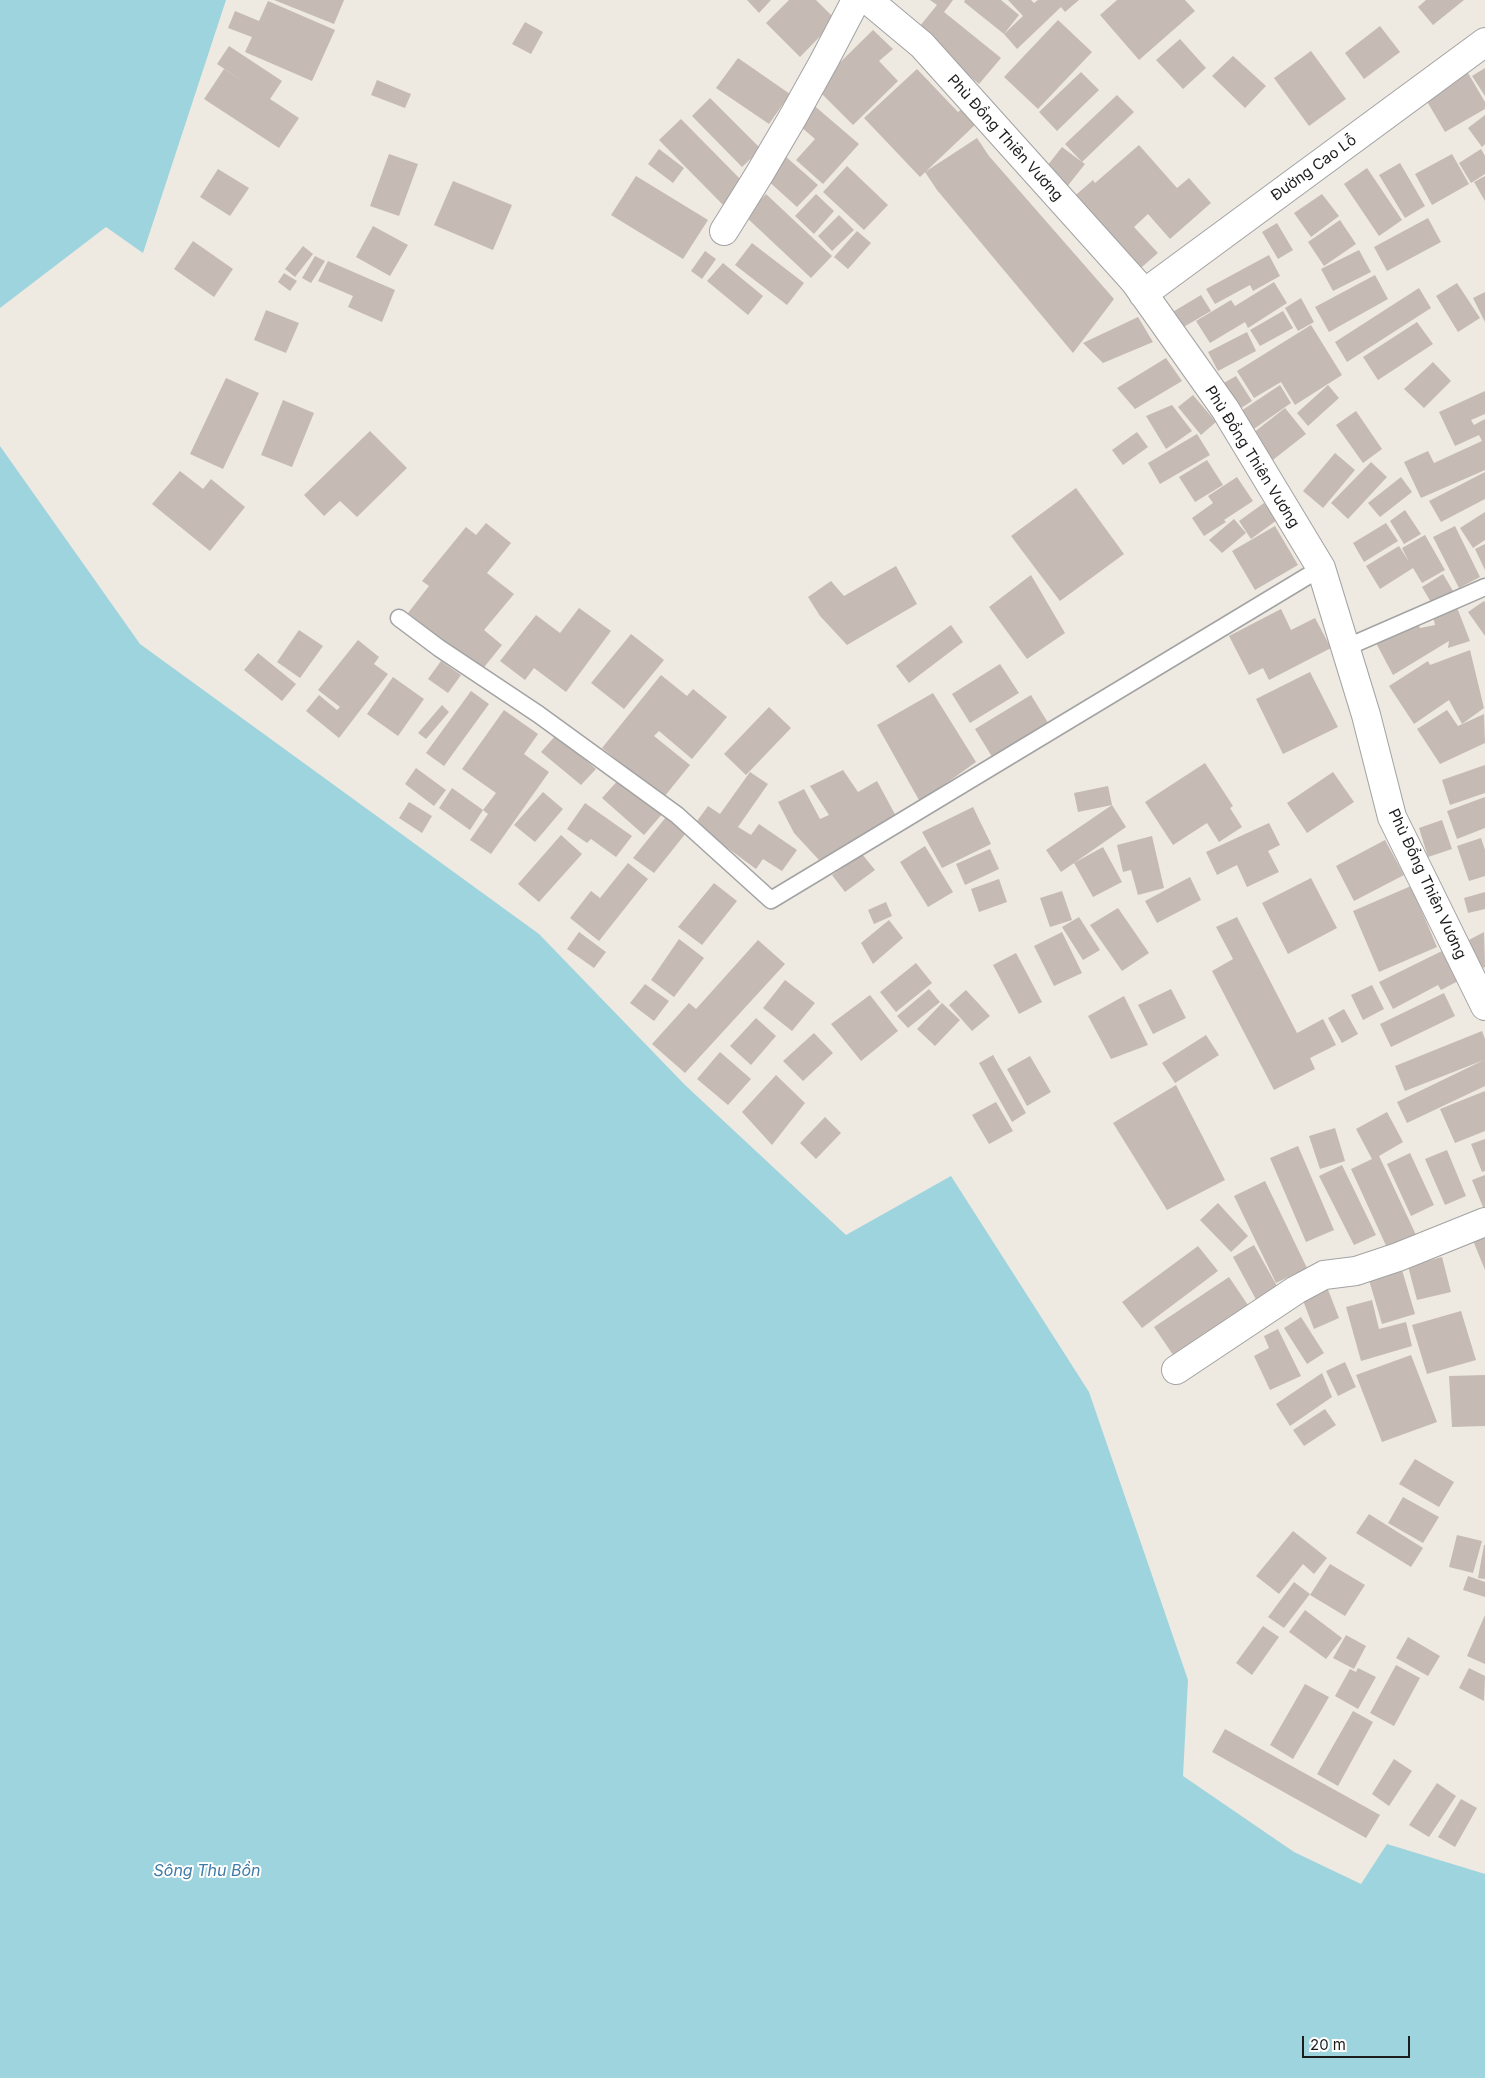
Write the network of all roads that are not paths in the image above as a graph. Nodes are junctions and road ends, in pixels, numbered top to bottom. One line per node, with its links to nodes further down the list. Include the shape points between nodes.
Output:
1 (856, 0): 4 (street, via 772,156)
2 (868, 0): 5 (street, Phù Đổng Thiên Vương, via 922,46)
3 (1485, 42): 5 (street, Đường Cao Lỗ)
4 (724, 231)
5 (1144, 294): 6 (street, Phù Đổng Thiên Vương, via 1225,409)
6 (1321, 568): 8 (lane, via 771,900 678,815); 9 (street, Phù Đổng Thiên Vương)
7 (1485, 587): 9 (lane)
8 (399, 618)
9 (1345, 648): 10 (street, Phù Đổng Thiên Vương, via 1392,817)
10 (1485, 1006)
11 (1485, 1222): 12 (street, via 1356,1271 1324,1275 1296,1290)
12 (1176, 1370)

